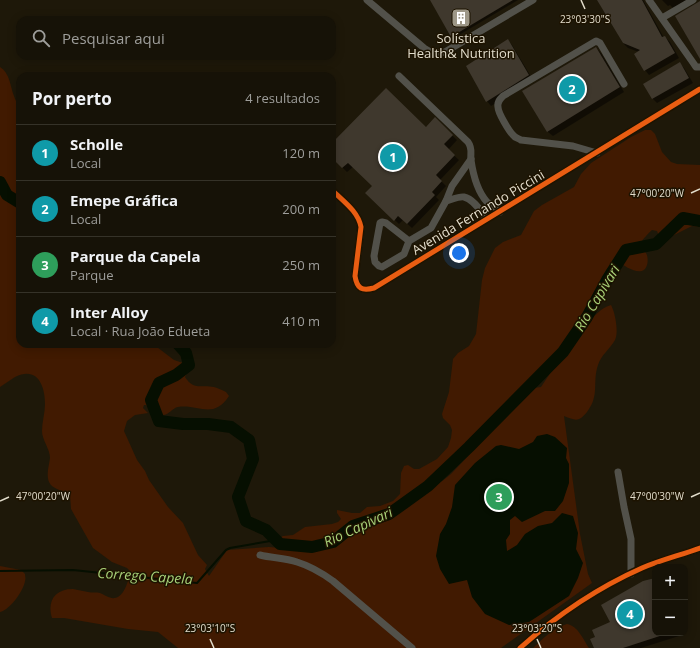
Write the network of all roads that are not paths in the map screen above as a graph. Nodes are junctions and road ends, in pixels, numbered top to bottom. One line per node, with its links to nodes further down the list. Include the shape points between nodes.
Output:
1 (367, 0): 2 (street, via 424,48 438,54)
2 (533, 0)
3 (650, 0): 5 (street)
4 (693, 0): 5 (street)
5 (662, 18): 6 (street, via 696,67)
6 (700, 67)
7 (399, 76): 11 (street, via 468,142 472,150)
8 (624, 84): 10 (street, via 600,43 596,41 503,96 499,101 500,113 516,138 573,146)
9 (700, 90): 10 (street, Avenida Fernando Piccini)
10 (597, 153): 14 (street, Avenida Fernando Piccini)
11 (471, 159): 13 (street, via 452,186); 14 (street, via 482,194)
12 (336, 194): 15 (street, Avenida Fernando Piccini, via 360,220 355,276 356,283 367,290)
13 (446, 202): 15 (street, via 466,198); 16 (street, via 431,228)
14 (500, 212): 15 (street, Avenida Fernando Piccini)
15 (487, 219)
16 (410, 241): 16 (street, via 406,252 401,256 382,267 375,262 379,225 382,222)
17 (618, 472): 20 (street, via 631,539)
18 (700, 548): 20 (street)
19 (260, 555): 21 (street, via 296,561 321,573)
20 (631, 574): 22 (street, via 588,596)
21 (412, 648)
22 (520, 648)

